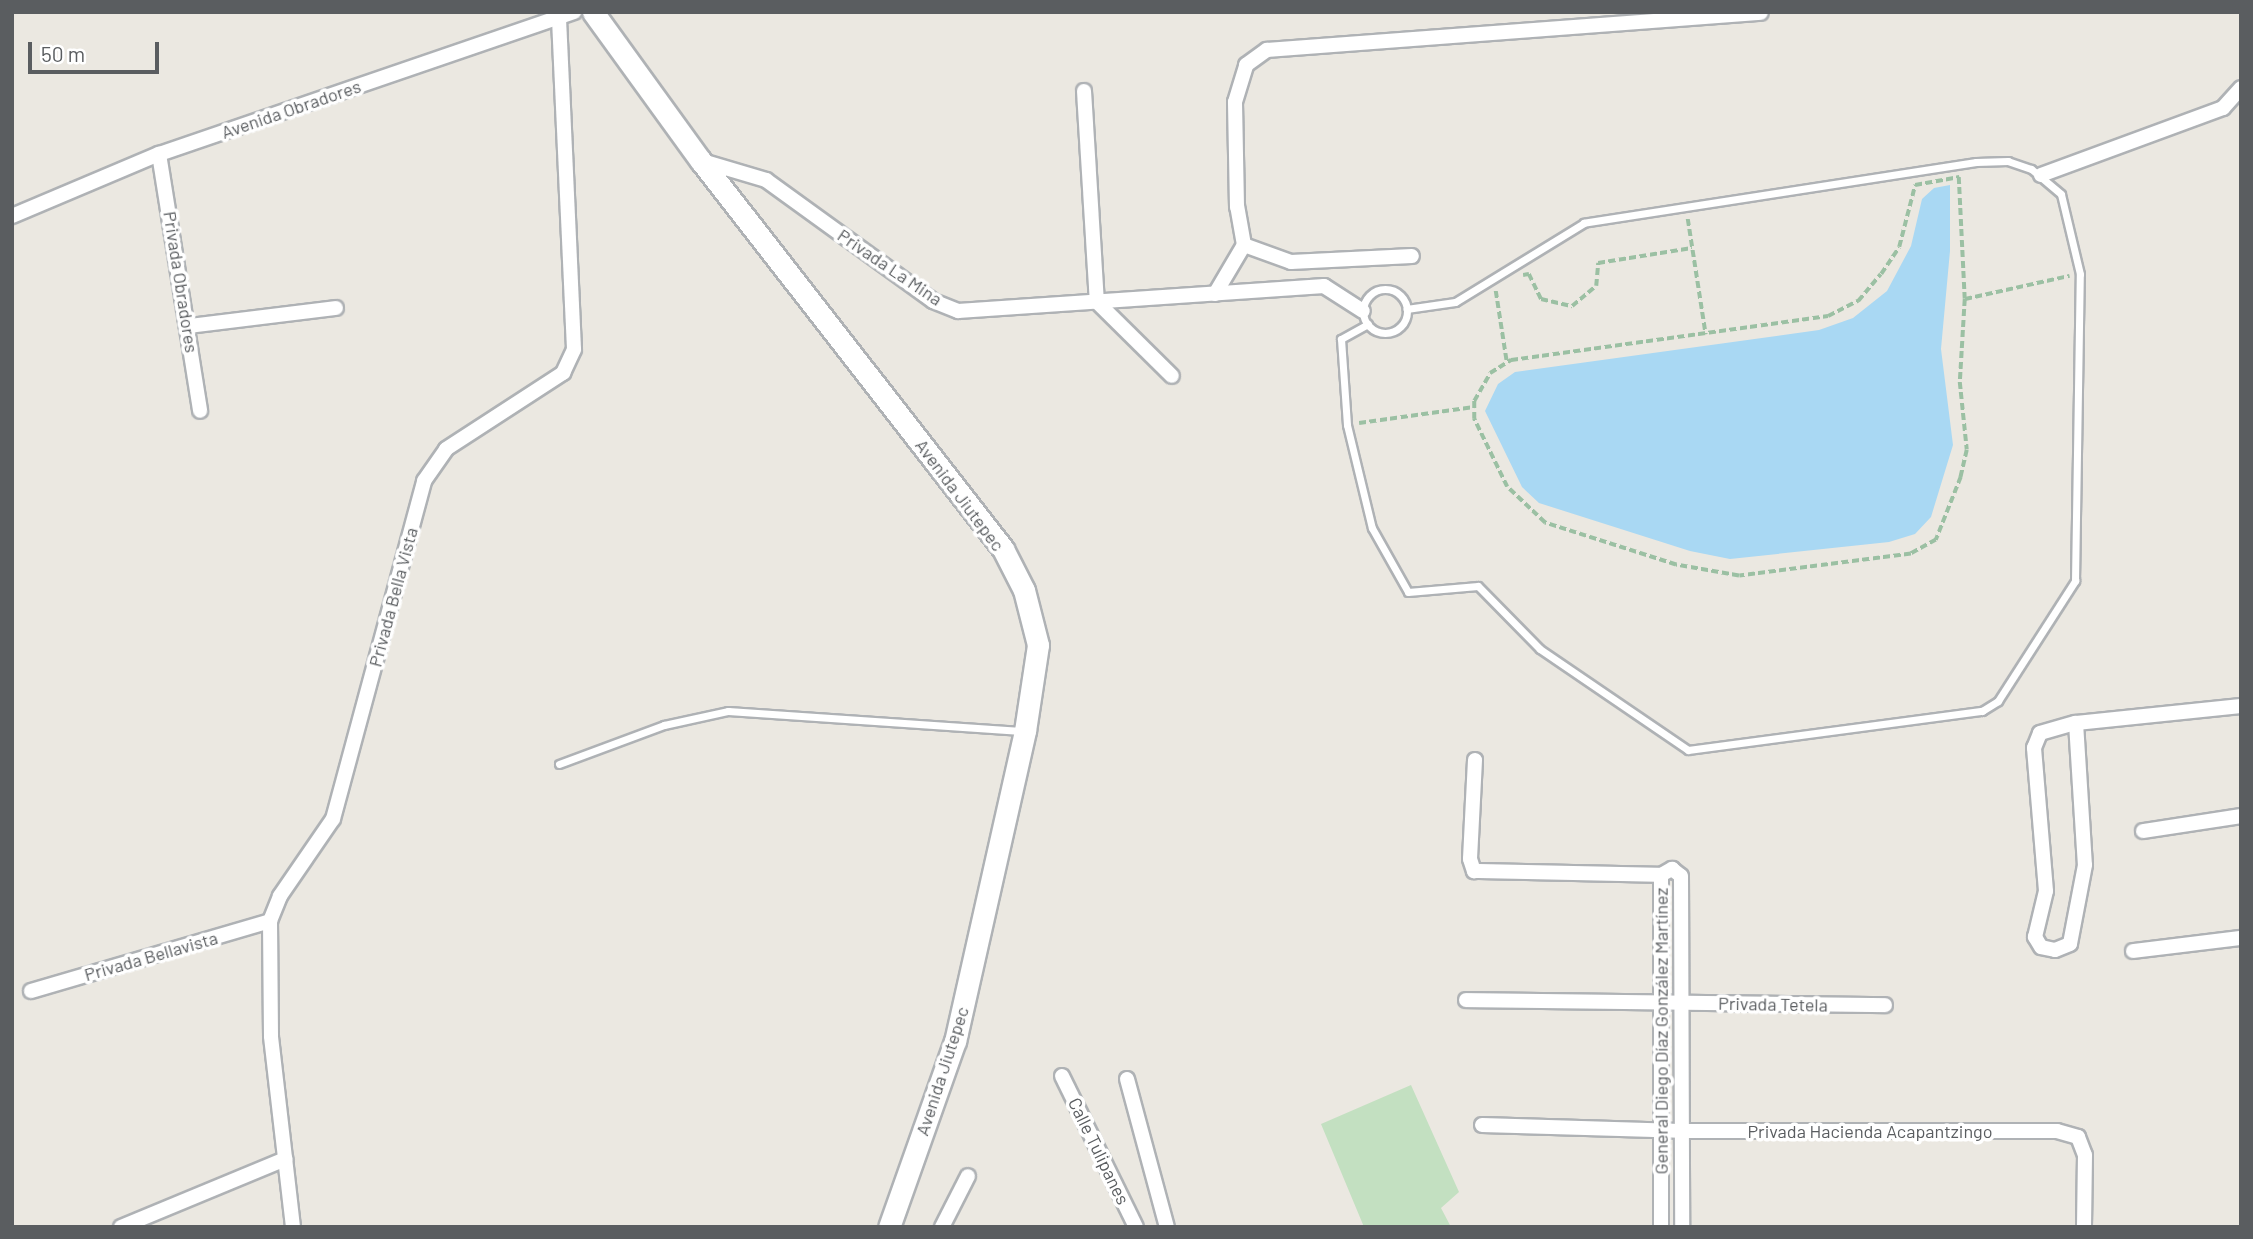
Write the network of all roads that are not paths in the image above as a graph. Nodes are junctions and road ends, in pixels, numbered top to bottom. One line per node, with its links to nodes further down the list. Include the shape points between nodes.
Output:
1 (575, 12): 4 (street, Avenida Obradores)
2 (593, 12): 8 (main road, Avenida Jiutepec)
3 (1761, 13): 11 (street, via 1267,50 1246,65 1235,102 1237,206)
4 (559, 18): 7 (street, Avenida Obradores); 29 (street, Privada Bella Vista, via 574,349 563,373 446,449 424,481 333,819 280,896)
5 (2241, 88): 9 (street, via 2223,108)
6 (1084, 91): 14 (street)
7 (159, 154): 10 (street, Avenida Obradores); 18 (street, Privada Obradores)
8 (701, 161): 14 (street, Privada La Mina, via 766,180 933,301 958,311); 23 (main road, Avenida Jiutepec, via 1003,549 1024,590 1038,645)
9 (2041, 175): 16 (lane, via 2008,161 1976,162 1584,223 1455,302); 17 (lane, via 2061,194 2080,274 2075,580 1998,701 1982,711 1688,751 1540,649 1478,586 1408,592 1372,528 1347,425 1341,339)
10 (12, 216)
11 (1244, 245): 12 (street, via 1292,262); 13 (street)
12 (1412, 256)
13 (1214, 294): 14 (street, Privada La Mina); 17 (street, Privada La Mina, via 1324,286)
14 (1097, 302): 19 (street)
15 (337, 308): 18 (street)
16 (1407, 309): 17 (lane, via 1405,320 1395,330 1381,332); 17 (lane, via 1399,293 1386,289 1368,298)
17 (1366, 317)
18 (189, 326): 20 (street, Privada Obradores)
19 (1172, 376)
20 (200, 411)
21 (2241, 706): 22 (street)
22 (2076, 723): 22 (street, via 2085,865 2070,944 2055,950 2041,947 2035,937 2046,891 2034,748 2040,733)
23 (1025, 731): 25 (lane, via 728,711 664,725); 46 (main road, Avenida Jiutepec, via 955,1041)
24 (1475, 760): 28 (street, via 1470,859 1474,871)
25 (559, 764)
26 (2241, 816): 27 (street)
27 (2143, 831)
28 (1661, 875): 34 (street, General Diego Díaz González Martínez); 35 (street, General Diego Díaz González Martínez, via 1672,869 1681,876)
29 (270, 921): 32 (street, Privada Bellavista); 42 (street, Privada Bella Vista, via 271,1036)
30 (2241, 938): 31 (street)
31 (2133, 951)
32 (31, 991)
33 (1466, 1000): 34 (street, Privada Tetela)
34 (1661, 1002): 35 (street, Privada Tetela); 40 (street, General Diego Díaz González Martínez)
35 (1680, 1003): 36 (street, Privada Tetela); 41 (street, General Diego Díaz González Martínez)
36 (1885, 1005)
37 (1062, 1076): 48 (street, Calle Tulipanes)
38 (1127, 1079): 49 (street)
39 (1482, 1125): 40 (street, Privada Hacienda Acapantzingo)
40 (1662, 1131): 41 (street, Privada Hacienda Acapantzingo); 50 (street, General Diego Díaz González Martínez)
41 (1680, 1131): 51 (street, General Diego Díaz González Martínez); 52 (street, Privada Hacienda Acapantzingo, via 2057,1131 2078,1137 2085,1154)
42 (285, 1158): 44 (street); 45 (street, Privada Bella Vista)
43 (968, 1176): 47 (street)
44 (121, 1227)
45 (293, 1227)
46 (889, 1227)
47 (942, 1227)
48 (1136, 1227)
49 (1167, 1227)
50 (1661, 1227)
51 (1682, 1227)
52 (2084, 1227)

